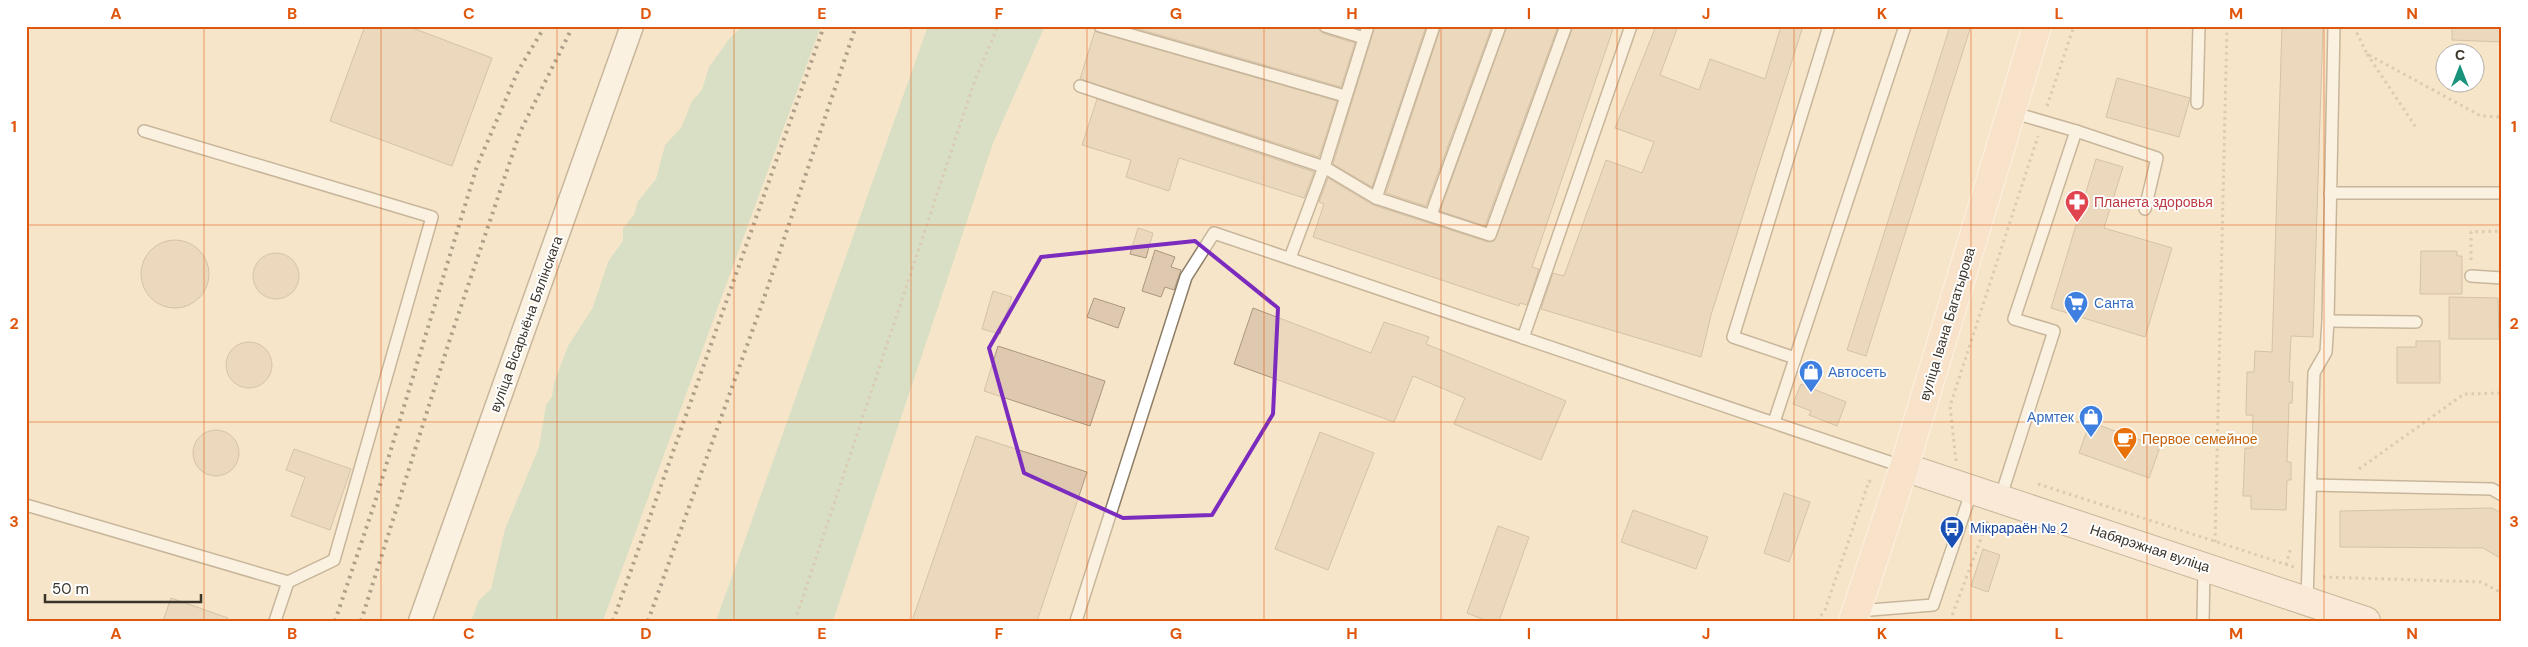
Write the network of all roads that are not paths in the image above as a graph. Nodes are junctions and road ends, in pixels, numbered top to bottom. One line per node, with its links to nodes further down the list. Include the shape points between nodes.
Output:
1 (632, 26): 46 (street, вуліца Вісарыёна Бялінскага)
2 (1100, 26): 16 (lane)
3 (1325, 26): 14 (lane)
4 (1368, 26): 14 (lane)
5 (1434, 26): 24 (lane)
6 (1500, 26): 26 (lane)
7 (1566, 26): 26 (lane, via 1490,235)
8 (1631, 26): 32 (lane)
9 (1829, 26): 33 (lane, via 1733,336)
10 (1905, 26): 33 (lane)
11 (2037, 26): 18 (main road, вуліца Івана Багатырова)
12 (2199, 26): 17 (lane)
13 (2334, 26): 22 (lane)
14 (1364, 38): 16 (lane)
15 (1080, 86): 21 (lane)
16 (1345, 96): 21 (lane)
17 (2197, 103)
18 (2011, 112): 20 (lane); 35 (main road, вуліца Івана Багатырова)
19 (144, 131): 42 (lane, via 432,217 334,560)
20 (2076, 131): 25 (lane, via 2157,158); 39 (lane, via 2014,319 2054,331)
21 (1324, 167): 24 (lane); 27 (lane)
22 (2330, 193): 23 (lane); 30 (lane)
23 (2502, 193)
24 (1376, 198): 26 (lane)
25 (2144, 209)
26 (1431, 215)
27 (1290, 258): 32 (lane); 47 (lane, via 1214,233 1186,278)
28 (2471, 276): 29 (lane)
29 (2502, 278)
30 (2328, 321): 31 (lane); 36 (lane, via 2326,352 2314,373)
31 (2416, 322)
32 (1523, 338): 34 (lane)
33 (1795, 358): 34 (lane)
34 (1774, 422): 35 (lane)
35 (1904, 467): 37 (main road, Набярэжная вуліца); 44 (main road, вуліца Івана Багатырова)
36 (2311, 485): 38 (lane, via 2492,490); 43 (lane, via 2308,572)
37 (1972, 490): 39 (main road, Набярэжная вуліца); 44 (lane, via 1933,606)
38 (2502, 495)
39 (2001, 498): 41 (main road, Набярэжная вуліца)
40 (26, 505): 42 (lane)
41 (2210, 554): 43 (main road, Набярэжная вуліца); 48 (lane)
42 (288, 582): 45 (lane)
43 (2314, 609): 49 (main road, Набярэжная вуліца)
44 (1854, 616)
45 (274, 621)
46 (420, 621)
47 (1076, 621)
48 (2203, 621)
49 (2366, 621)

